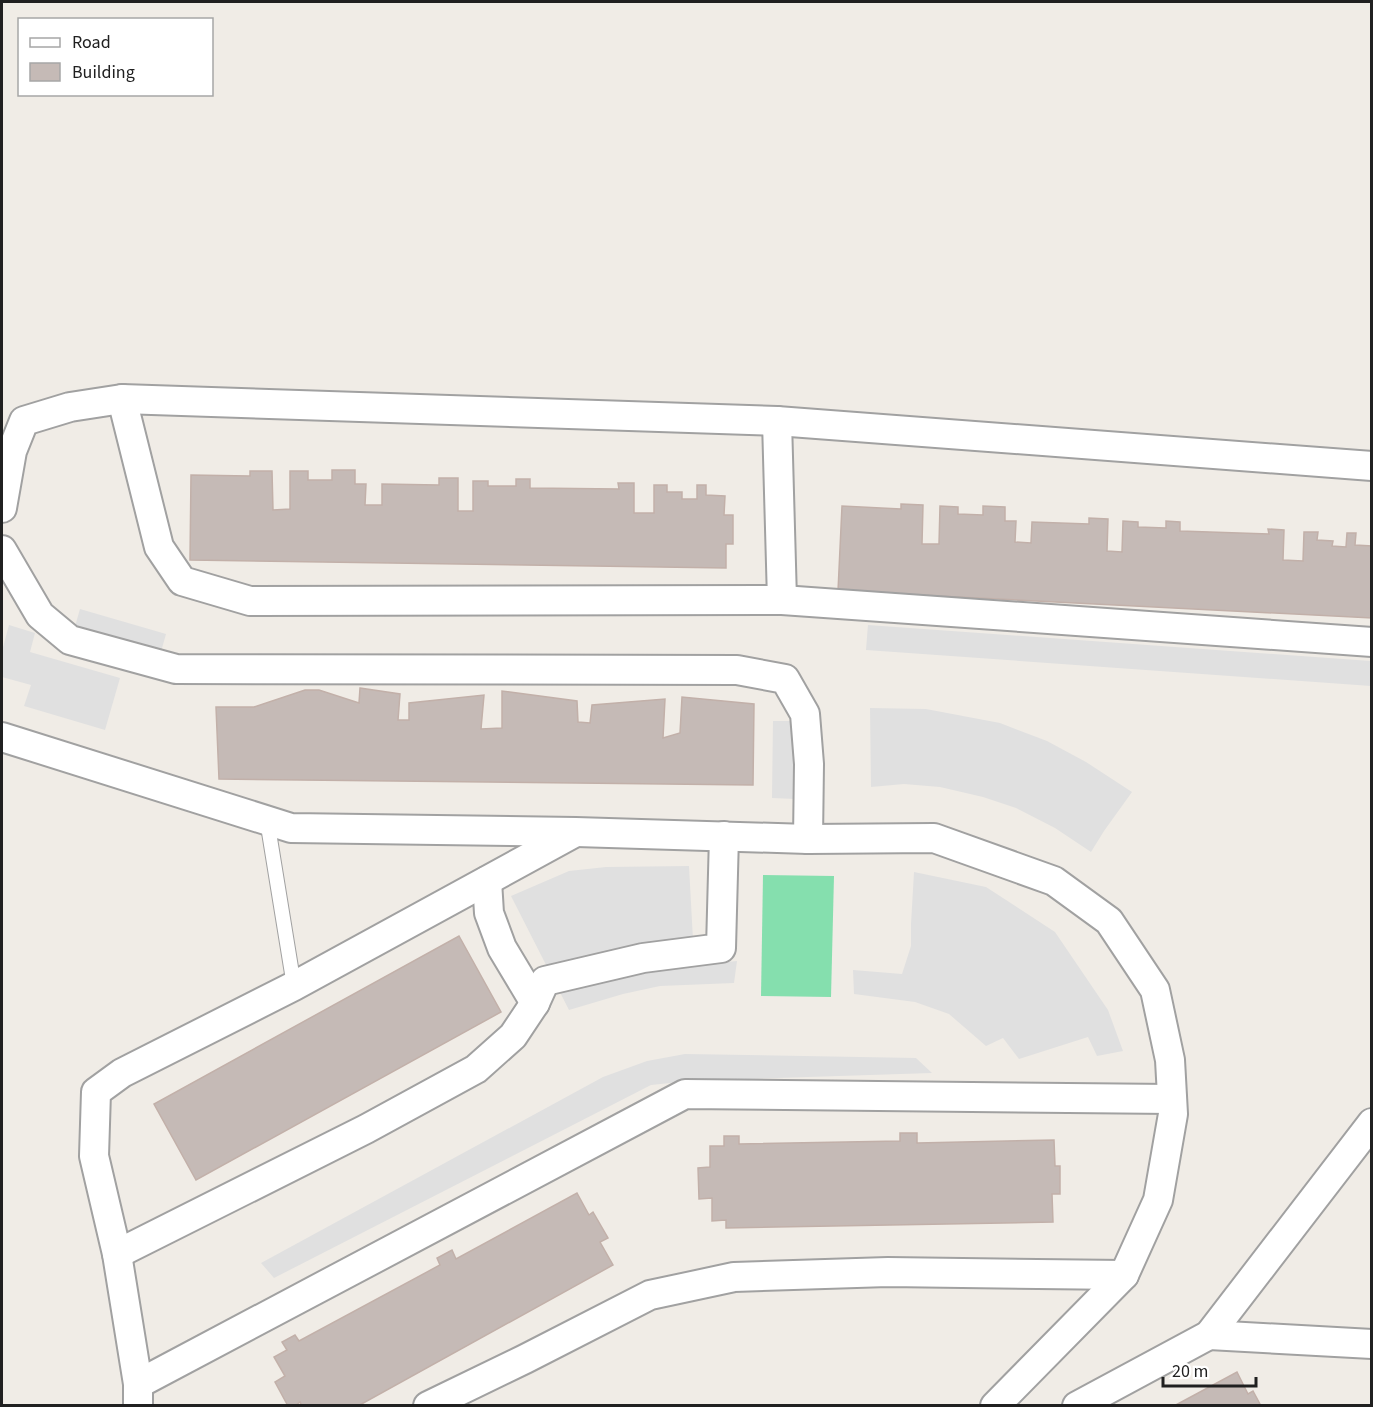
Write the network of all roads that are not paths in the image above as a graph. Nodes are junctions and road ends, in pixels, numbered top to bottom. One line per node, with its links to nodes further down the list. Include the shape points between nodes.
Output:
1 (122, 399): 2 (street); 4 (street, via 70,407 24,421 12,451); 6 (street, via 159,547 182,581 250,601)
2 (777, 422): 3 (street); 6 (street)
3 (1371, 466)
4 (2, 508)
5 (2, 550): 12 (street, via 40,615 70,640 176,669 737,670 785,679 805,714)
6 (782, 600): 7 (street)
7 (1371, 642)
8 (2, 737): 9 (street)
9 (267, 820): 10 (street, via 291,828); 14 (lane)
10 (576, 832): 11 (street); 13 (street)
11 (724, 836): 12 (street); 15 (street, via 721,948 643,958 545,981)
12 (808, 838): 16 (street, via 934,838 1054,881 1109,921 1155,990 1170,1060)
13 (487, 881): 14 (street); 15 (street, via 489,914 502,948)
14 (294, 986): 18 (street, via 122,1073 96,1092 94,1156)
15 (535, 1003): 18 (street, via 513,1036 476,1069)
16 (1172, 1099): 19 (street, via 1173,1114 1158,1200); 22 (street, via 685,1094)
17 (1371, 1123): 20 (street)
18 (117, 1254): 22 (street)
19 (1124, 1275): 23 (street, via 888,1272 734,1277 650,1294); 24 (street)
20 (1209, 1335): 21 (street); 25 (street)
21 (1371, 1344)
22 (138, 1395)
23 (428, 1406)
24 (995, 1406)
25 (1077, 1406)

